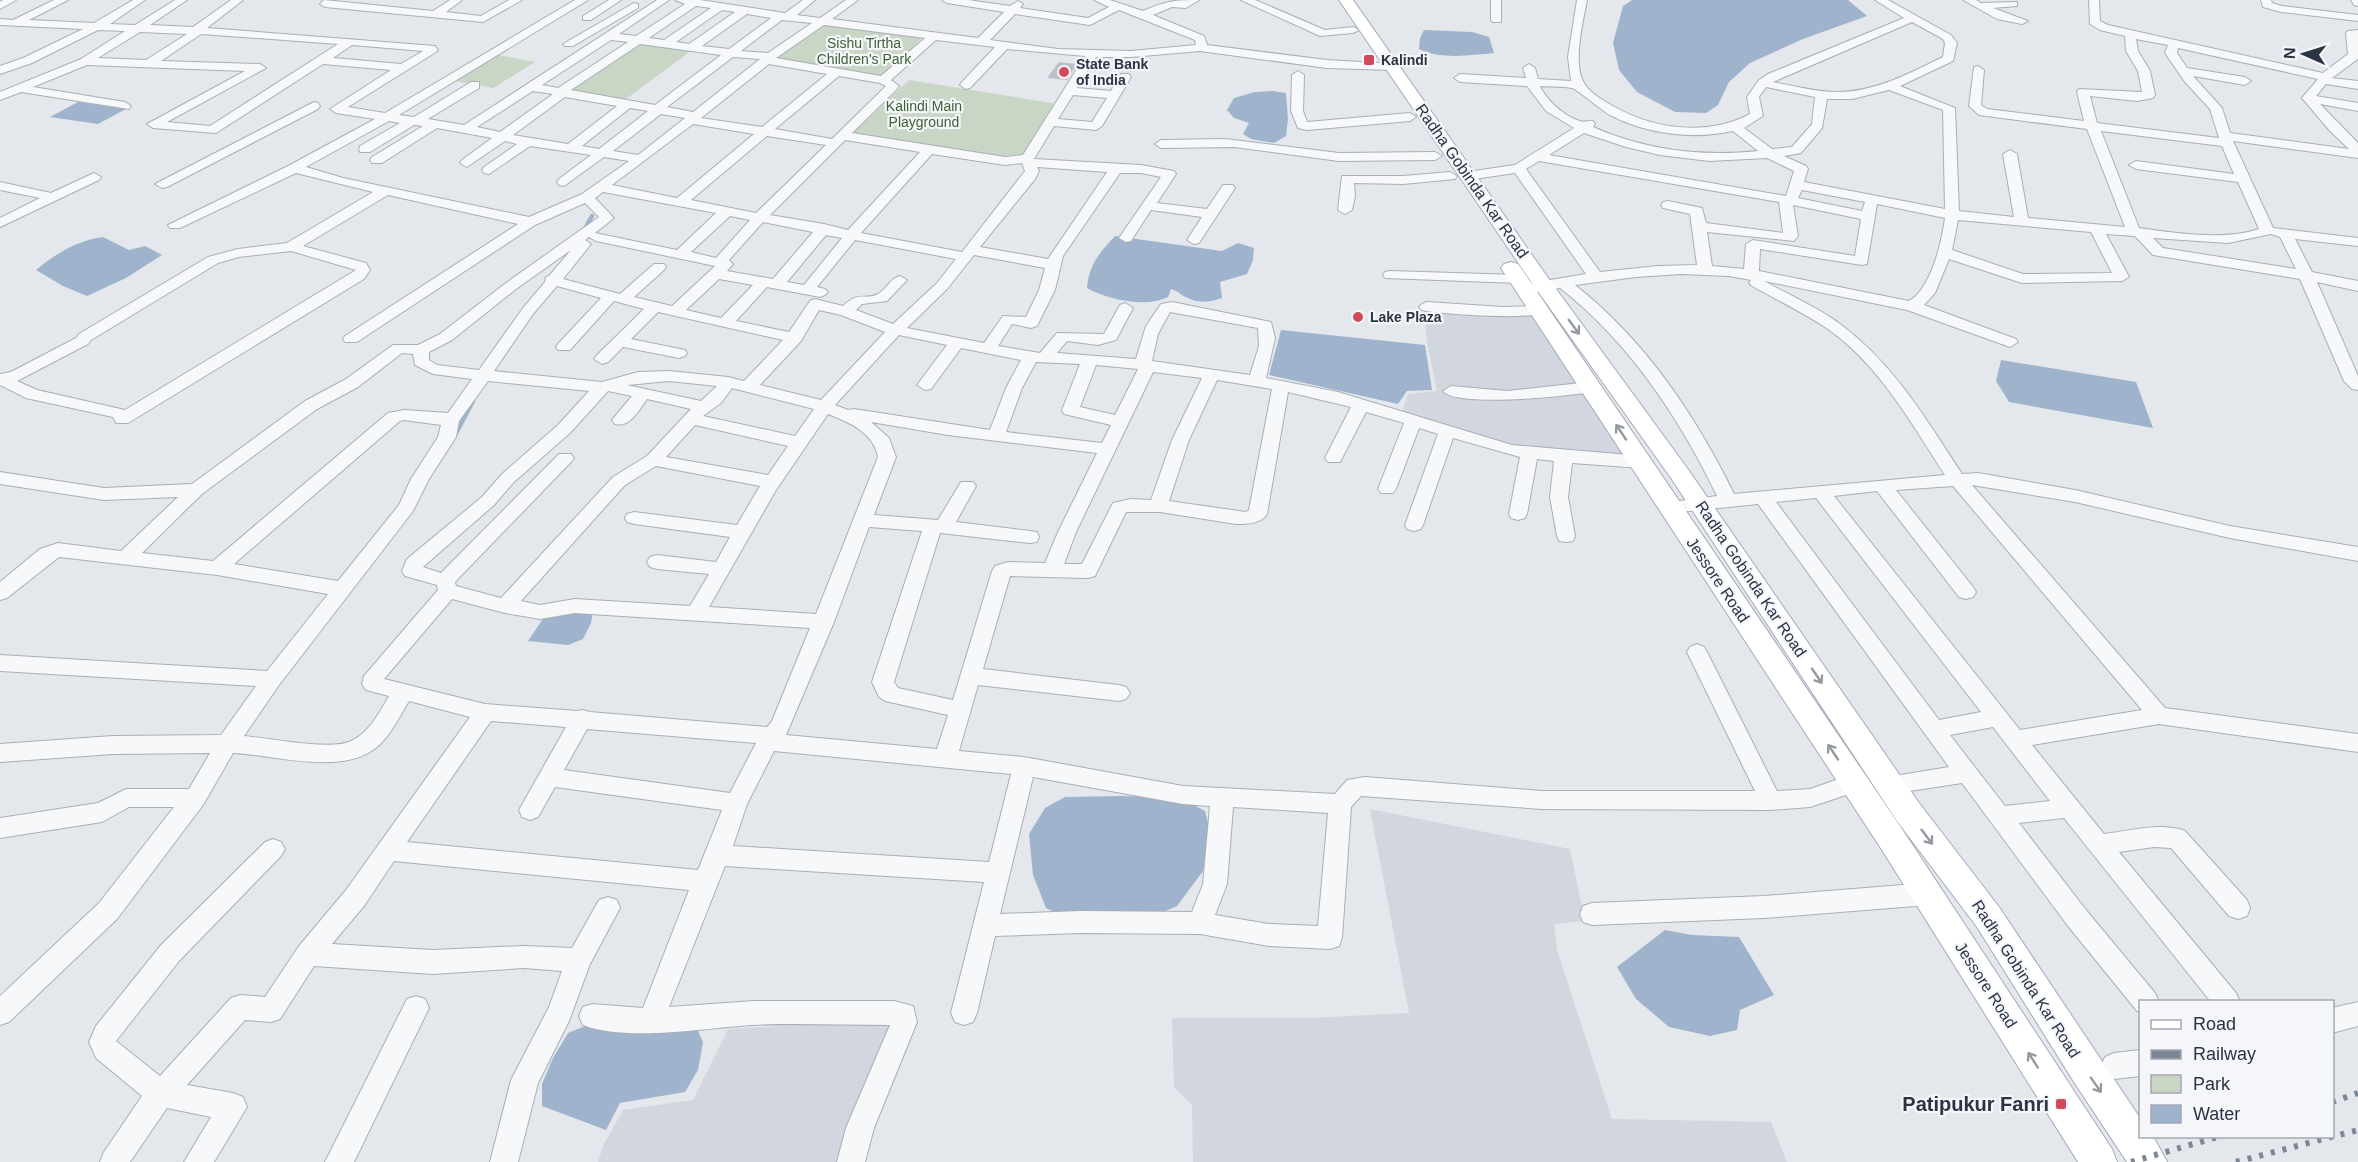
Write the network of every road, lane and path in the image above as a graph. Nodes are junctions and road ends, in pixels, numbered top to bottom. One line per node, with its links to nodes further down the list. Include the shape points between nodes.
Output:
1 (11, 0): 35 (street)
2 (63, 0): 54 (street)
3 (140, 0): 57 (street)
4 (182, 0): 58 (street)
5 (238, 0): 59 (street)
6 (332, 0): 40 (street, via 325,4)
7 (408, 0): 40 (street)
8 (457, 0): 42 (street)
9 (517, 0): 48 (street)
10 (583, 0): 55 (street)
11 (616, 0): 56 (street)
12 (644, 0): 61 (street)
13 (664, 0): 64 (street)
14 (778, 0): 41 (street)
15 (810, 0): 45 (street)
16 (853, 0): 49 (street)
17 (947, 0): 39 (street)
18 (1022, 0): 39 (street)
19 (1099, 0): 37 (street)
20 (1194, 0): 43 (street, via 1182,6 1172,3)
21 (1246, 0): 60 (street, via 1324,34)
22 (1334, 0): 60 (main road)
23 (1346, 0): 84 (main road, Radha Gobinda Kar Road)
24 (1496, 0): 50 (street)
25 (1582, 0): 102 (street, via 1574,56)
26 (1880, 0): 46 (street)
27 (1910, 0): 46 (street)
28 (1968, 0): 38 (street)
29 (2094, 0): 62 (street, via 2094,22)
30 (2266, 0): 44 (street, via 2267,5 2281,9)
31 (2324, 0): 44 (street)
32 (687, 1): 33 (street); 67 (street)
33 (717, 3): 36 (street); 72 (street)
34 (2013, 3): 38 (street)
35 (0, 6)
36 (743, 6): 41 (street); 74 (street)
37 (1118, 6): 39 (street, via 1090,22); 43 (street)
38 (1979, 6): 51 (street, via 2001,17)
39 (1012, 9): 69 (street)
40 (391, 11): 42 (street)
41 (760, 12): 45 (street)
42 (434, 15): 48 (street)
43 (1143, 15): 66 (street)
44 (2334, 15): 47 (street)
45 (784, 16): 49 (street); 77 (street)
46 (1910, 17): 99 (street); 103 (street, via 1947,37 1951,43 1949,59)
47 (2358, 18)
48 (483, 19): 53 (street)
49 (825, 20): 65 (street); 79 (street)
50 (1497, 20)
51 (2022, 21)
52 (0, 22): 54 (street)
53 (507, 22)
54 (15, 23): 57 (street)
55 (544, 23): 56 (street); 119 (street)
56 (572, 25): 61 (street)
57 (93, 27): 58 (street); 88 (street)
58 (140, 28): 59 (street); 82 (street)
59 (198, 30): 68 (street); 83 (street)
60 (1353, 30): 84 (main road)
61 (590, 31): 64 (street); 71 (street)
62 (2130, 33): 70 (street); 125 (street, via 2132,51 2144,71 2149,95 2084,92)
63 (2358, 33): 80 (street, via 2352,33)
64 (611, 35): 67 (street); 105 (street)
65 (935, 35): 69 (street); 96 (street)
66 (1157, 38): 75 (street, via 1200,38); 76 (street); 78 (street)
67 (638, 40): 72 (street); 107 (street)
68 (351, 41): 81 (street); 86 (street, via 432,49)
69 (981, 42): 73 (street)
70 (2174, 43): 90 (street, via 2171,52); 95 (street)
71 (569, 44)
72 (666, 44): 74 (street)
73 (1004, 45): 78 (street); 101 (street)
74 (691, 48): 77 (street)
75 (1200, 48): 76 (street); 84 (street, via 1327,64)
76 (1168, 51): 85 (street)
77 (729, 53): 79 (street); 117 (street)
78 (1092, 54): 108 (street)
79 (768, 58): 91 (street); 121 (street)
80 (2357, 59): 95 (street, via 2343,63)
81 (321, 60): 83 (street, via 212,130 153,124 260,68); 86 (street)
82 (85, 61): 83 (street); 106 (street)
83 (148, 64)
84 (1384, 65): 120 (main road); 155 (main road, Radha Gobinda Kar Road)
85 (1178, 66)
86 (403, 68): 116 (street)
87 (1529, 68): 98 (street)
88 (0, 70)
89 (1978, 70): 125 (street, via 1978,110)
90 (2183, 71): 97 (street); 134 (street, via 2216,108)
91 (836, 72): 96 (street); 131 (street)
92 (1298, 75): 120 (street, via 1297,111 1302,125)
93 (1125, 77): 110 (street)
94 (1460, 78): 98 (street)
95 (2324, 79): 104 (street); 112 (street)
96 (884, 80): 133 (street, via 891,83 891,89)
97 (2245, 81)
98 (1529, 82): 102 (street); 126 (street, via 1555,113)
99 (1763, 83): 109 (street); 127 (street, via 1753,97 1757,116)
100 (475, 85): 122 (street)
101 (966, 85)
102 (1578, 85): 118 (street, via 1603,108)
103 (1887, 85): 109 (street, via 1848,95); 175 (street, via 1949,108)
104 (2358, 85)
105 (532, 87): 107 (street); 129 (street)
106 (20, 88): 111 (street); 114 (street)
107 (564, 91): 113 (street); 132 (street)
108 (1070, 91): 110 (street); 123 (street)
109 (1822, 94): 142 (street, via 1818,124 1803,144 1796,150)
110 (1116, 95): 123 (street, via 1095,127)
111 (0, 96)
112 (2308, 98): 115 (street); 128 (street)
113 (627, 105): 117 (street); 137 (street)
114 (125, 106)
115 (2358, 107)
116 (336, 109): 119 (street); 159 (street, via 308,105)
117 (657, 110): 121 (street); 141 (street)
118 (1615, 113): 126 (street); 127 (street, via 1688,133)
119 (387, 117): 122 (street); 151 (street)
120 (1410, 117): 144 (main road)
121 (693, 118): 131 (street); 146 (street)
122 (414, 121): 124 (street); 138 (street)
123 (1052, 122): 148 (street)
124 (435, 124): 129 (street); 147 (street)
125 (2092, 126): 134 (street); 187 (street)
126 (1580, 127): 142 (street, via 1616,140 1683,155 1709,158); 145 (street)
127 (1737, 128): 142 (street)
128 (2334, 128): 130 (street); 140 (street)
129 (466, 129): 132 (street)
130 (2358, 131)
131 (762, 132): 133 (street); 169 (street)
132 (502, 137): 135 (street); 149 (street)
133 (840, 139): 139 (street); 176 (street)
134 (2226, 139): 140 (street); 157 (street)
135 (528, 142): 137 (street); 154 (street)
136 (1161, 144): 144 (street, via 1232,143 1366,158)
137 (570, 148): 141 (street)
138 (365, 149)
139 (929, 149): 148 (street); 190 (street)
140 (2358, 152)
141 (602, 153): 146 (street); 158 (street)
142 (1770, 154): 160 (street, via 1801,169)
143 (2010, 154): 180 (street)
144 (1436, 156): 155 (main road)
145 (1538, 157): 152 (street); 168 (street)
146 (641, 159): 162 (street)
147 (377, 160)
148 (1029, 161): 153 (street); 196 (street, via 1030,176)
149 (467, 163)
150 (2136, 165): 157 (street)
151 (295, 168): 164 (street); 182 (street)
152 (1519, 168): 155 (street); 205 (street)
153 (1116, 169): 171 (street, via 1169,174); 198 (street, via 1056,256)
154 (489, 170)
155 (1459, 176): 173 (street, via 1347,179); 211 (main road, Radha Gobinda Kar Road)
156 (94, 177): 165 (street)
157 (2244, 179): 186 (street)
158 (564, 182)
159 (162, 184)
160 (1798, 185): 167 (street); 168 (street)
161 (0, 186): 165 (street)
162 (600, 187): 166 (street); 169 (street)
163 (1228, 188): 174 (street)
164 (387, 190): 179 (street); 194 (street)
165 (53, 197): 181 (street)
166 (587, 197): 178 (street); 179 (street)
167 (1870, 200): 175 (street); 177 (street)
168 (1788, 201): 177 (street); 183 (street, via 1789,238)
169 (679, 203): 172 (street)
170 (1668, 205): 183 (street, via 1697,211)
171 (1149, 206): 174 (street); 191 (street)
172 (728, 210): 176 (street); 197 (street)
173 (1345, 210)
174 (1210, 214): 192 (street)
175 (1952, 215): 180 (street); 195 (street)
176 (761, 216): 185 (street); 200 (street)
177 (1868, 216): 203 (street, via 1862,261 1753,244)
178 (607, 218): 189 (street); 206 (street)
179 (530, 222): 223 (street)
180 (2022, 222): 184 (street)
181 (0, 223)
182 (175, 225)
183 (1700, 227): 201 (street)
184 (2095, 227): 187 (street); 195 (street, via 2122,277 2022,279)
185 (824, 228): 190 (street); 208 (street)
186 (2267, 231): 187 (street, via 2227,240); 188 (street)
187 (2137, 232): 204 (street, via 2158,252)
188 (2285, 233): 193 (street); 204 (street)
189 (592, 234): 197 (street); 229 (street, via 572,243 446,337)
190 (852, 234): 196 (street); 210 (street)
191 (1126, 238)
192 (1194, 240)
193 (2358, 242)
194 (291, 247): 237 (street, via 213,260 82,341); 237 (street, via 361,266 363,270 122,419 121,414 32,394)
195 (1943, 252): 214 (street, via 1924,298)
196 (968, 253): 198 (street); 221 (street, via 942,286)
197 (680, 255): 200 (street)
198 (1054, 265): 228 (street, via 1031,323 1008,319)
199 (659, 267): 212 (street)
200 (717, 268): 208 (street); 218 (street)
201 (1705, 270): 203 (street); 205 (street)
202 (1390, 275): 211 (street)
203 (1744, 275): 214 (street); 266 (street, via 1833,326 1860,347 1896,386)
204 (2306, 275): 209 (street); 241 (street, via 2352,381)
205 (1595, 276): 211 (street)
206 (551, 280): 212 (street); 235 (street)
207 (900, 280): 219 (street, via 882,298 858,300)
208 (770, 283): 210 (street); 220 (street)
209 (2358, 286)
210 (808, 289): 213 (street, via 823,293)
211 (1538, 289): 215 (street, via 1503,312); 245 (main road, Jessore Road); 274 (street, via 1581,294 1621,333 1715,471); 275 (main road, Radha Gobinda Kar Road, one-way to 275)
212 (618, 297): 216 (street); 227 (street)
213 (815, 304): 219 (street); 222 (street)
214 (1911, 306): 226 (street)
215 (1427, 307)
216 (653, 308): 218 (street); 224 (street)
217 (1125, 308): 231 (street, via 1110,337 1098,340 1063,336)
218 (676, 311): 220 (street)
219 (846, 311): 221 (street)
220 (726, 322): 222 (street)
221 (895, 330): 225 (street); 249 (street)
222 (795, 338): 244 (street, via 768,370)
223 (351, 339)
224 (619, 342): 230 (street); 232 (street)
225 (957, 342): 228 (street); 240 (street)
226 (2010, 342)
227 (564, 347)
228 (988, 348): 231 (street)
229 (421, 350): 235 (street, via 421,362 433,369); 271 (street, via 399,348 352,383 311,405)
230 (679, 353)
231 (1038, 357): 233 (street); 256 (street, via 1014,388)
232 (602, 359)
233 (1090, 359): 234 (street); 254 (street, via 1070,410)
234 (1145, 365): 236 (street); 238 (street, via 1145,354 1160,314 1166,307 1172,307 1265,325 1266,344); 254 (street)
235 (484, 376): 242 (street); 251 (street)
236 (1211, 376): 238 (street); 276 (street, via 1195,405)
237 (1, 379)
238 (1257, 381): 243 (street)
239 (728, 382): 242 (street, via 660,377 626,379); 244 (street); 250 (street)
240 (925, 385)
241 (2358, 385)
242 (605, 386): 247 (street); 292 (street, via 488,501 411,567 412,571)
243 (1281, 386): 248 (street); 276 (street, via 1258,514 1236,518)
244 (747, 387): 249 (street)
245 (1590, 387): 246 (street, via 1507,396); 264 (main road, Jessore Road, one-way to 245)
246 (1451, 391)
247 (643, 394): 250 (street); 252 (street)
248 (1361, 405): 253 (street); 262 (street)
249 (829, 408): 256 (street); 257 (street); 280 (street, via 871,429 883,441 887,457)
250 (698, 413): 257 (street); 263 (street)
251 (451, 419): 289 (street, via 394,417); 293 (street, via 447,437 407,507)
252 (621, 420)
253 (1413, 421): 255 (street); 270 (street)
254 (1121, 422): 258 (street)
255 (1447, 432): 259 (street); 281 (street)
256 (996, 436): 258 (street)
257 (800, 443): 267 (street)
258 (1107, 449): 291 (street)
259 (1528, 453): 260 (street); 278 (street)
260 (1564, 456): 264 (street); 284 (street, via 1559,498)
261 (565, 458): 292 (street)
262 (1334, 458)
263 (653, 460): 267 (street); 296 (street, via 619,481)
264 (1641, 462): 277 (main road, Jessore Road)
265 (0, 478): 271 (street, via 120,495)
266 (1957, 480): 268 (street); 286 (street, via 2017,484 2230,532); 307 (street)
267 (773, 482): 283 (street)
268 (1882, 485): 272 (street); 294 (street)
269 (967, 486): 282 (street)
270 (1387, 489)
271 (196, 490): 287 (street)
272 (1822, 493): 273 (street); 308 (street)
273 (1763, 498): 274 (street); 310 (street)
274 (1729, 502): 275 (street)
275 (1700, 505): 277 (street); 321 (main road, Radha Gobinda Kar Road, one-way to 321)
276 (1158, 507): 291 (street, via 1119,507 1088,571)
277 (1670, 507): 320 (main road, Jessore Road, one-way to 277)
278 (1518, 514)
279 (634, 518): 283 (street)
280 (863, 520): 282 (street); 298 (street)
281 (1414, 525)
282 (938, 526): 285 (street); 305 (street, via 883,682 886,691 893,695)
283 (742, 531): 290 (street)
284 (1566, 536)
285 (1030, 537)
286 (2358, 554)
287 (125, 558): 289 (street); 295 (street, via 58,550)
288 (657, 562): 290 (street)
289 (217, 568): 293 (street)
290 (721, 569): 297 (street)
291 (1052, 570): 301 (street, via 1008,569 1000,574)
292 (446, 586): 296 (street); 303 (street, via 372,681 376,687)
293 (342, 589): 302 (street)
294 (1966, 592)
295 (0, 593)
296 (505, 606): 297 (street, via 540,612 575,606)
297 (695, 615): 298 (street)
298 (824, 622): 311 (street, via 787,712)
299 (1697, 652): 324 (street)
300 (0, 663): 302 (street)
301 (970, 676): 304 (street); 305 (street)
302 (272, 679): 314 (street)
303 (403, 692): 306 (street); 314 (street, via 366,745 353,752 336,754)
304 (1119, 693)
305 (961, 710): 316 (street)
306 (485, 712): 309 (street); 334 (street)
307 (2159, 716): 312 (street); 313 (street)
308 (1998, 717): 310 (street); 312 (street)
309 (582, 718): 311 (street); 319 (street)
310 (1934, 730): 318 (street)
311 (771, 739): 316 (street); 325 (street)
312 (2016, 739): 327 (street)
313 (2358, 743)
314 (227, 744): 315 (street); 323 (street)
315 (0, 753)
316 (945, 760): 317 (street)
317 (1024, 766): 322 (street, via 1184,795); 336 (street)
318 (1967, 772): 321 (street); 330 (street)
319 (548, 777): 325 (street); 328 (street)
320 (1853, 783): 324 (street, via 1810,798); 329 (main road, Jessore Road)
321 (1898, 796): 329 (main road); 364 (main road, Radha Gobinda Kar Road, one-way to 364, via 1988,917)
322 (1222, 797): 326 (street); 342 (street, via 1215,884)
323 (195, 798): 331 (street, via 131,798 102,812); 349 (street, via 108,911)
324 (1771, 801): 326 (street, via 1542,800 1365,786 1355,787)
325 (736, 803): 335 (street)
326 (1340, 804): 342 (street, via 1330,938 1269,936)
327 (2070, 808): 330 (street); 332 (street)
328 (530, 810)
329 (1875, 814): 338 (main road, Jessore Road)
330 (2000, 816): 346 (street)
331 (0, 828)
332 (2100, 845): 340 (street, via 2154,837 2177,838); 347 (street)
333 (273, 849): 357 (street, via 170,953 105,1035 105,1049)
334 (389, 850): 337 (street); 344 (street)
335 (718, 855): 336 (street); 337 (street)
336 (998, 873): 343 (street)
337 (705, 881): 354 (street)
338 (1928, 894): 341 (street, via 1764,908); 358 (main road, Jessore Road, one-way to 338)
339 (608, 908): 345 (street)
340 (2238, 908)
341 (1592, 914)
342 (1200, 923): 343 (street)
343 (986, 925): 350 (street)
344 (308, 954): 345 (street, via 433,962 524,957); 357 (street, via 271,1010 240,1007)
345 (579, 960): 362 (street, via 560,1012 525,1080)
346 (2144, 1000)
347 (2225, 1000)
348 (416, 1008): 361 (street)
349 (0, 1013)
350 (964, 1013)
351 (2358, 1014): 353 (street)
352 (592, 1016): 354 (street)
353 (2334, 1020)
354 (651, 1021): 363 (street, via 754,1013 904,1015 860,1128)
355 (2139, 1063): 356 (street)
356 (2114, 1066)
357 (161, 1094): 359 (street); 360 (street, via 233,1107)
358 (2090, 1160)
359 (114, 1162)
360 (198, 1162)
361 (339, 1162)
362 (504, 1162)
363 (851, 1162)
364 (2149, 1162)

